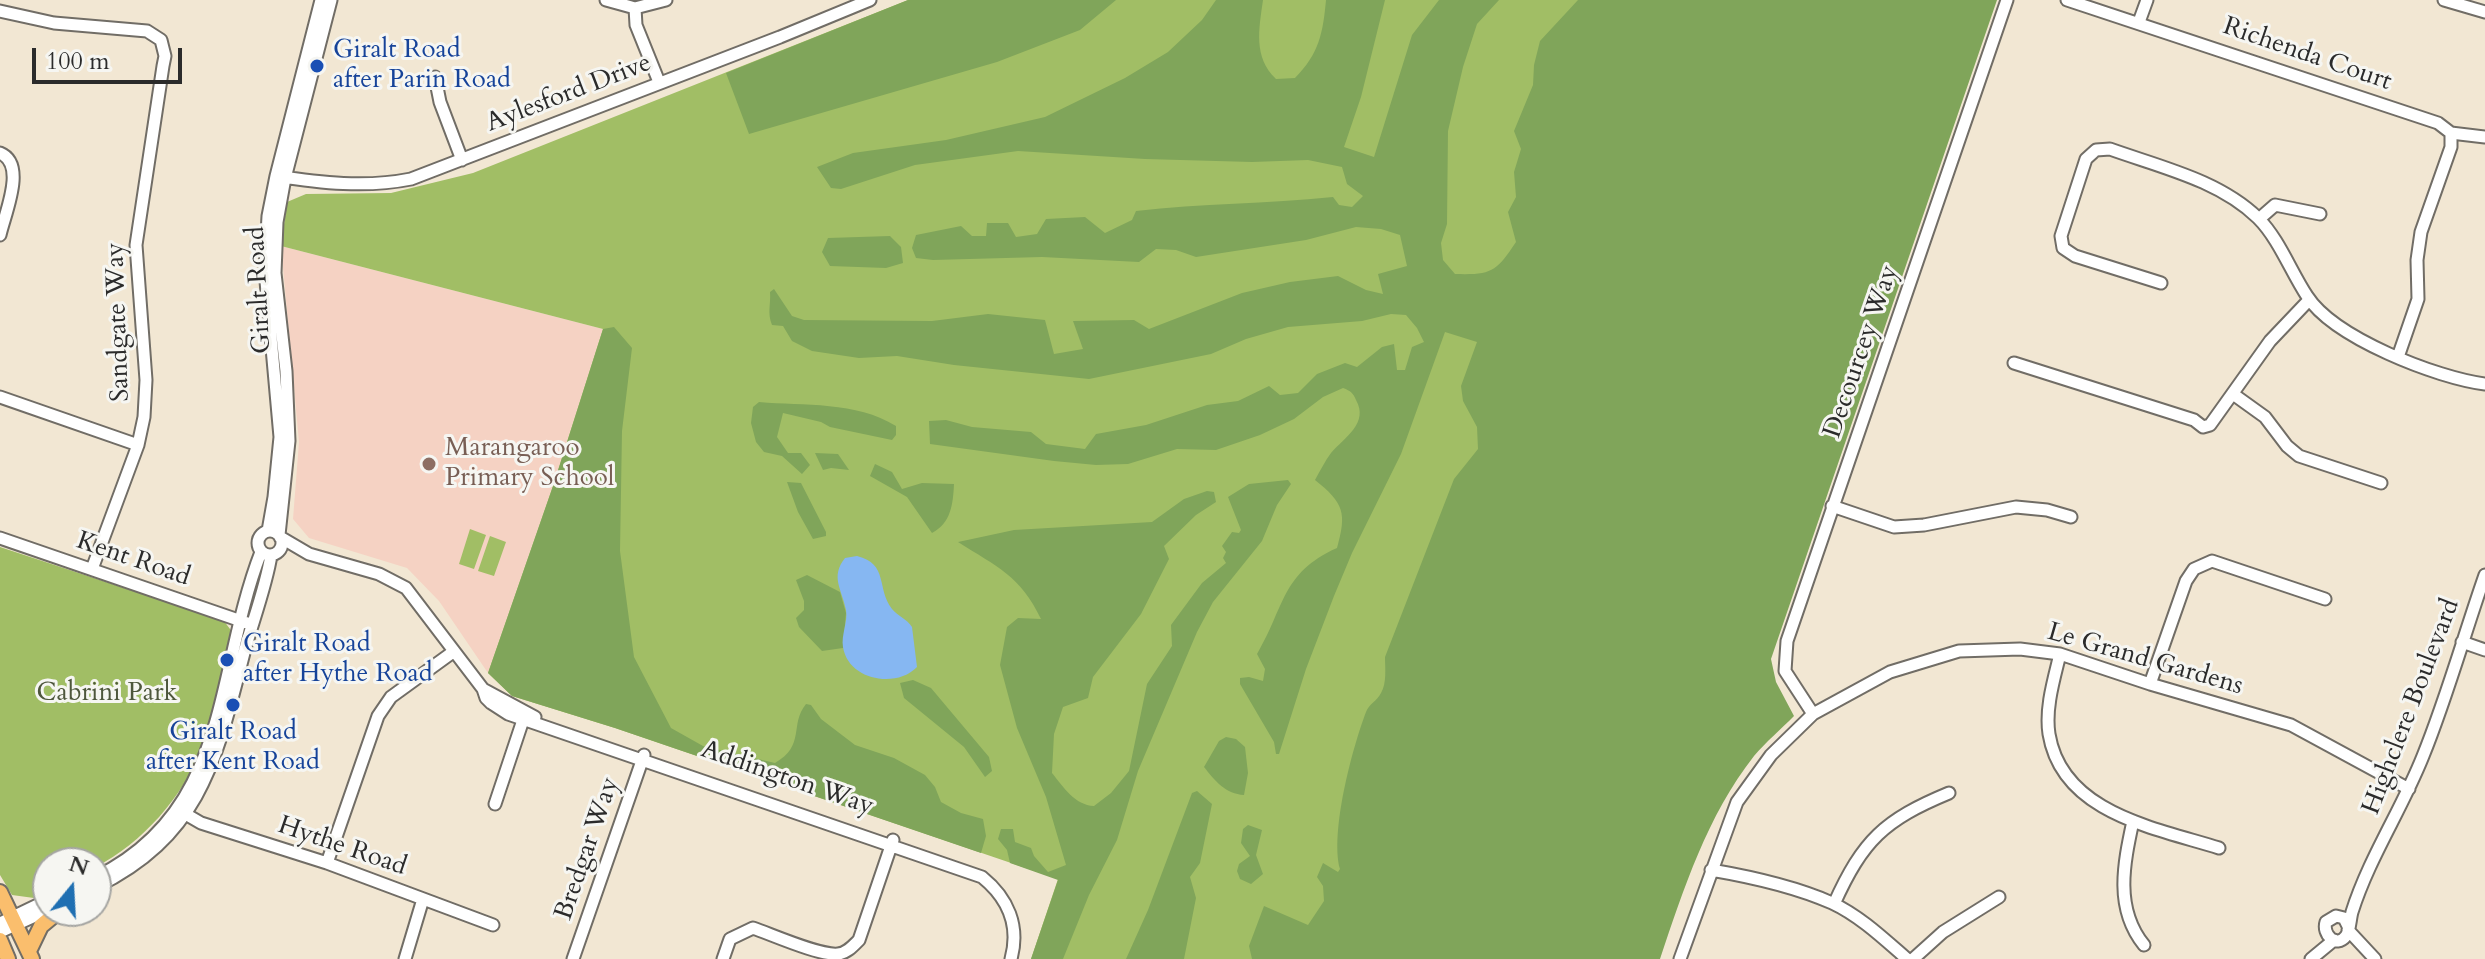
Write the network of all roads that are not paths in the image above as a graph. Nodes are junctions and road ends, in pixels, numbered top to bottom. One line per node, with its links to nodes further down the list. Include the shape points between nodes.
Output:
1 (321, 0): 20 (street, Giralt Road)
2 (331, 0): 20 (street, Giralt Road)
3 (606, 0): 10 (street)
4 (666, 0): 10 (street)
5 (870, 0): 15 (street, Aylesford Drive)
6 (2007, 0): 33 (street, Decourcey Way)
7 (2067, 0): 13 (street, Richenda Court)
8 (2147, 0): 13 (street)
9 (2444, 0): 12 (street)
10 (635, 8): 15 (street, via 636,25)
11 (0, 11): 31 (street, Sandgate Way, via 54,23 147,31 164,47 136,245 146,380)
12 (2485, 12)
13 (2139, 22): 16 (street, Richenda Court, via 2438,123)
14 (435, 77): 19 (street)
15 (659, 82): 19 (street, Aylesford Drive)
16 (2451, 133): 17 (street, Richenda Court); 26 (street, via 2451,147 2421,232 2418,299)
17 (2485, 137)
18 (0, 153): 23 (street, via 11,160 15,173)
19 (462, 160): 20 (street, Aylesford Drive, via 383,185)
20 (280, 177): 35 (street, Giralt Road, via 268,216 265,270 280,437)
21 (2320, 214): 22 (street, via 2275,205)
22 (2259, 219): 24 (street, via 2215,187 2110,149 2096,150 2086,159 2061,236 2063,248); 25 (street)
23 (0, 235)
24 (2161, 283)
25 (2309, 300): 26 (street, via 2358,340); 29 (street, via 2270,341)
26 (2398, 357): 28 (street)
27 (2014, 363): 29 (street, via 2203,427)
28 (2485, 384)
29 (2233, 394): 32 (street, via 2265,417 2299,456)
30 (0, 397): 31 (street)
31 (138, 445): 39 (street, Sandgate Way)
32 (2381, 483)
33 (1832, 506): 34 (street, via 1894,527 2016,507); 48 (street, Decourcey Way, via 1787,641 1785,671)
34 (2071, 517)
35 (276, 535): 37 (street, via 281,548); 37 (street, via 258,540); 38 (street, Addington Way)
36 (0, 538): 39 (street, Kent Road)
37 (269, 554): 38 (street, Addington Way); 42 (street)
38 (309, 554): 45 (street, Addington Way, via 397,582)
39 (92, 569): 42 (street, Kent Road)
40 (2485, 575): 43 (street, Highclere Boulevard)
41 (2325, 599): 47 (street, via 2212,561 2194,569)
42 (247, 623): 54 (street)
43 (2462, 642): 44 (street); 51 (street, Highclere Boulevard)
44 (2485, 650)
45 (453, 652): 49 (street, Addington Way, via 483,689); 58 (street, via 391,697 378,716)
46 (2060, 654): 47 (street, Le Grand Gardens); 48 (street, Le Grand Gardens, via 1959,651 1890,672); 55 (street, via 2048,732 2059,767 2100,805)
47 (2150, 684): 51 (street, Le Grand Gardens, via 2291,725)
48 (1813, 714): 59 (street, Le Grand Gardens, via 1771,755 1737,802)
49 (524, 717): 50 (street, Addington Way); 53 (street)
50 (643, 758): 56 (street, Addington Way); 78 (street, Bredgar Way)
51 (2409, 789): 70 (street, Highclere Boulevard)
52 (1949, 793): 64 (street, via 1880,830 1850,869)
53 (495, 804)
54 (182, 812): 58 (street, Hythe Road, via 201,823); 60 (street, via 174,830 138,863)
55 (2133, 821): 57 (street); 73 (street, via 2124,894 2128,920)
56 (892, 842): 79 (street, via 859,940 850,949 825,953 753,928 730,939); 80 (street, Addington Way, via 982,877 996,890 1012,919); 81 (street, Addington Way, via 973,866 997,881 1020,921)
57 (2219, 848)
58 (327, 863): 63 (street, Hythe Road)
59 (1711, 870): 64 (street); 82 (street, Le Grand Gardens)
60 (112, 876)
61 (0, 892): 67 (main road)
62 (1999, 897): 83 (street)
63 (423, 899): 68 (street, Hythe Road); 77 (street)
64 (1834, 904): 83 (street)
65 (32, 909): 67 (street)
66 (32, 915): 67 (street)
67 (10, 921): 71 (street); 74 (main road)
68 (493, 925)
69 (41, 927): 74 (main road)
70 (2340, 931): 75 (street); 84 (street)
71 (0, 932)
72 (0, 940): 76 (main road)
73 (2144, 945)
74 (31, 955)
75 (2314, 955)
76 (8, 959)
77 (405, 959)
78 (573, 959)
79 (723, 959)
80 (1011, 959)
81 (1018, 959)
82 (1680, 959)
83 (1910, 959)
84 (2375, 959)

